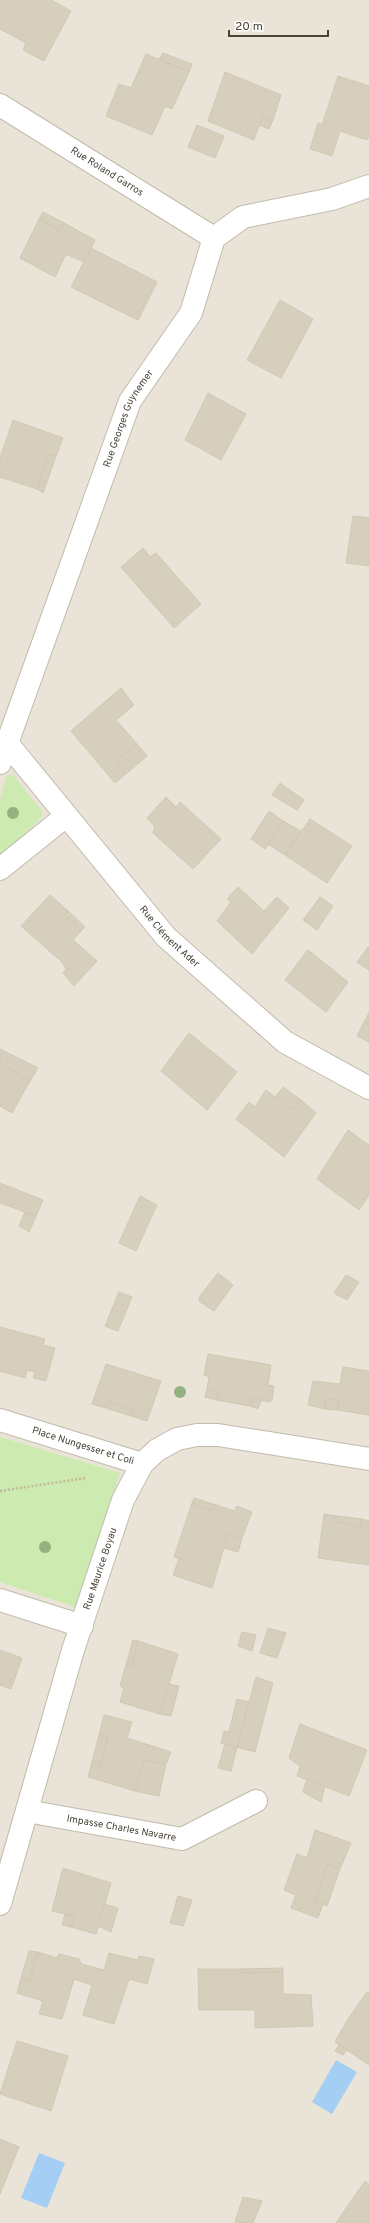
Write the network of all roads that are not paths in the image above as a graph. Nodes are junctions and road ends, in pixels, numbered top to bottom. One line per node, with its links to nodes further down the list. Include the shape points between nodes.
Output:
1 (0, 105): 3 (street, Rue Roland Garros)
2 (369, 186): 3 (street, via 332,199 243,217)
3 (214, 238): 4 (street, Rue Georges Guynemer, via 191,313 130,401)
4 (7, 743): 5 (street, Rue Georges Guynemer); 6 (street, Rue Clément Ader)
5 (0, 763)
6 (66, 816): 7 (street); 8 (street, Rue Clément Ader, via 166,938 286,1042)
7 (0, 869)
8 (369, 1088)
9 (0, 1420): 11 (street, Place Nungesser et Coli)
10 (369, 1459): 11 (street, Rue Maurice Boyau, via 218,1434 176,1439 157,1450)
11 (142, 1464): 13 (street, Rue Maurice Boyau, via 123,1500)
12 (0, 1600): 13 (street)
13 (82, 1626): 15 (street, Rue Maurice Boyau)
14 (256, 1801): 15 (street, Impasse Charles Navarre, via 182,1839)
15 (27, 1811): 16 (street, Rue Maurice Boyau)
16 (0, 1904)

